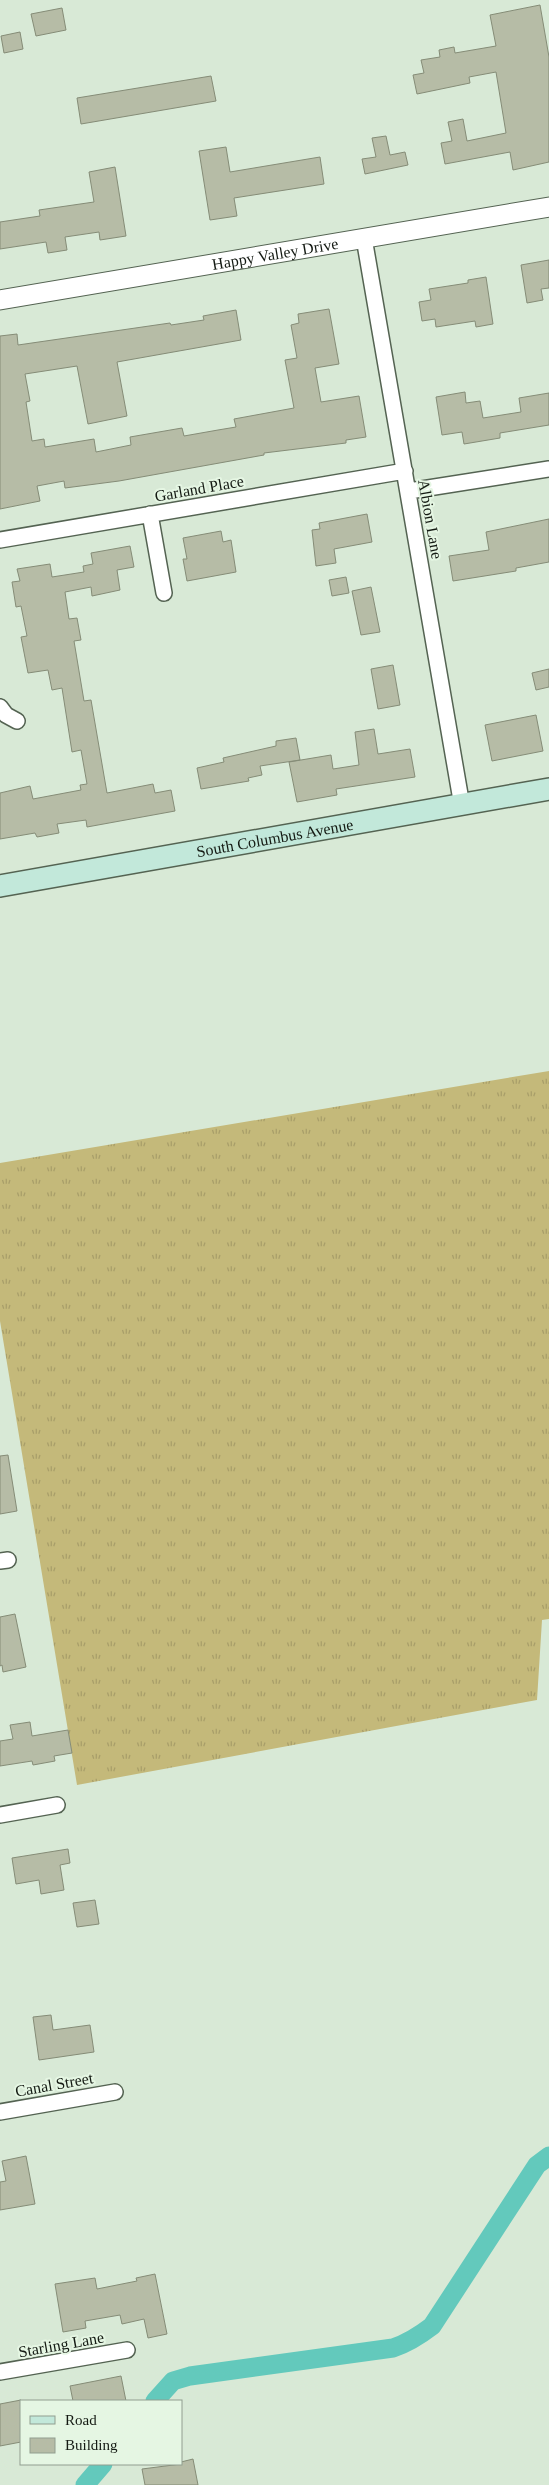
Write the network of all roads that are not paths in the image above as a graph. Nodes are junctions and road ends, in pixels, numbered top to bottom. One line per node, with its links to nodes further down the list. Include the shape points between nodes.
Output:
1 (549, 206): 2 (street, Happy Valley Drive)
2 (364, 238): 3 (street, Happy Valley Drive); 5 (street, Albion Lane)
3 (0, 300)
4 (549, 469): 6 (street)
5 (405, 471): 6 (street, Albion Lane); 7 (street, Garland Place)
6 (409, 491): 13 (street, Albion Lane)
7 (150, 514): 8 (street, Garland Place); 9 (street)
8 (0, 540)
9 (164, 593)
10 (0, 708): 11 (street)
11 (17, 721)
12 (549, 789): 13 (main road, South Columbus Avenue)
13 (462, 806): 14 (main road, South Columbus Avenue)
14 (0, 886)
15 (57, 1806): 16 (street)
16 (0, 1815)
17 (114, 2092): 18 (street, Canal Street)
18 (0, 2112)
19 (127, 2350): 20 (street, Starling Lane)
20 (0, 2372)

